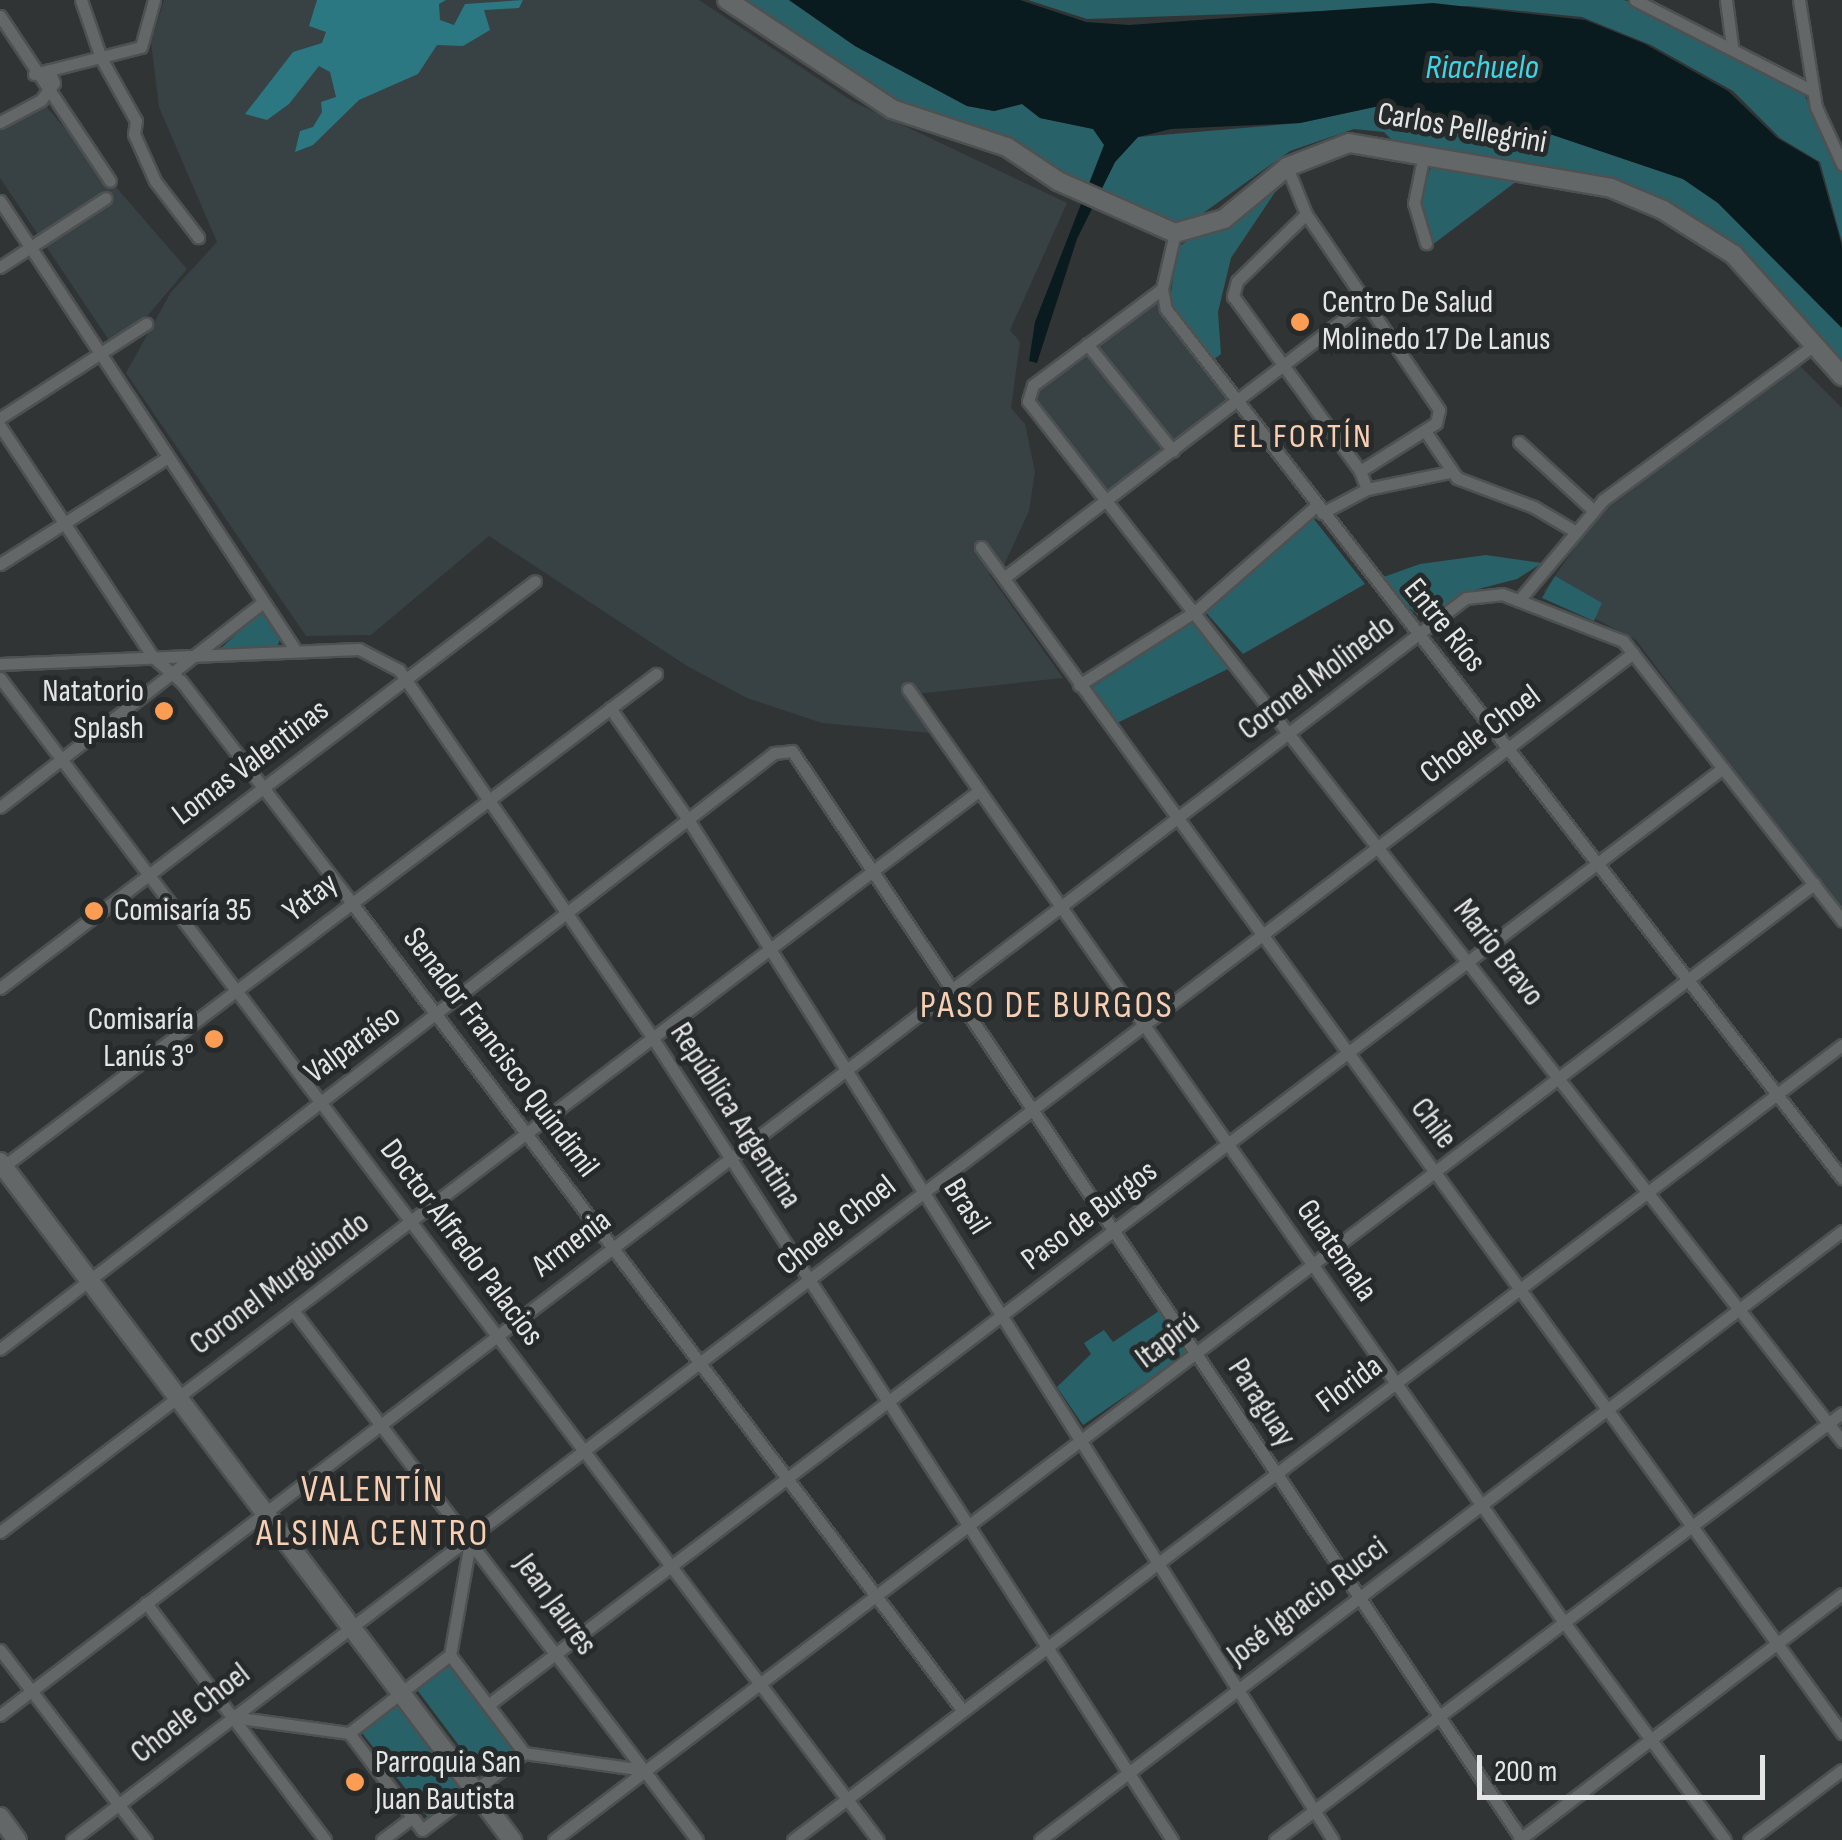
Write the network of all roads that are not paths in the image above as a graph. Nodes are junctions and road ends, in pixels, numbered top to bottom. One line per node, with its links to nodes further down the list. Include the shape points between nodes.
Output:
1 (81, 0): 9 (street)
2 (154, 0): 9 (street, via 142,47)
3 (727, 0): 22 (street, via 881,103 1007,147 1069,186)
4 (1634, 0): 8 (street)
5 (1726, 0): 8 (street)
6 (1799, 0): 12 (street)
7 (0, 16): 11 (street)
8 (1732, 46): 12 (street)
9 (101, 58): 10 (street); 23 (street, via 135,118 134,134 161,192)
10 (49, 70): 11 (street); 13 (street, via 54,83)
11 (34, 74): 13 (street)
12 (1813, 91): 16 (street)
13 (47, 92): 14 (street); 18 (street)
14 (0, 122)
15 (1424, 154): 17 (street, Carlos Pellegrini, via 1349,142); 24 (street, via 1414,203); 31 (street, Carlos Pellegrini, via 1580,180 1663,210 1743,263)
16 (1842, 164)
17 (1287, 167): 21 (street); 22 (street, Carlos Pellegrini, via 1224,218)
18 (110, 181)
19 (106, 198): 25 (street)
20 (0, 201): 25 (street)
21 (1306, 214): 28 (street); 33 (street, via 1238,281 1233,296)
22 (1175, 233): 27 (street)
23 (198, 236)
24 (1426, 243)
25 (30, 247): 26 (street); 32 (street)
26 (0, 268)
27 (1162, 290): 30 (street); 35 (street, Entre Ríos, via 1166,309)
28 (1365, 302): 33 (street); 38 (street, via 1436,404 1439,418)
29 (146, 324): 32 (street)
30 (1088, 344): 40 (street); 45 (street, Mario Bravo, via 1028,392)
31 (1816, 344): 34 (street, Carlos Pellegrini); 47 (street)
32 (100, 354): 36 (street); 41 (street)
33 (1283, 363): 35 (street); 42 (street)
34 (1842, 376)
35 (1238, 402): 40 (street); 46 (street, Entre Ríos)
36 (0, 418)
37 (0, 426): 48 (street, Senador Francisco Quindimil)
38 (1426, 430): 42 (street); 43 (street)
39 (1520, 442): 47 (street)
40 (1174, 451): 45 (street)
41 (168, 457): 48 (street); 55 (street)
42 (1360, 471): 44 (street)
43 (1450, 472): 44 (street); 49 (street)
44 (1367, 489): 46 (street)
45 (1110, 500): 52 (street); 56 (street, Mario Bravo)
46 (1319, 509): 56 (street); 57 (street, Entre Ríos)
47 (1593, 510): 49 (street)
48 (63, 524): 51 (street); 61 (street, Senador Francisco Quindimil)
49 (1576, 532): 54 (street)
50 (980, 548): 52 (street, Chile)
51 (0, 564)
52 (1005, 577): 67 (street, Chile)
53 (535, 581): 66 (street, Lomas Valentinas)
54 (1520, 599): 57 (street, Coronel Molinedo, via 1474,595); 59 (street, Coronel Molinedo, via 1618,638)
55 (263, 602): 58 (street); 60 (street)
56 (1197, 610): 67 (street); 70 (street, Mario Bravo)
57 (1418, 636): 70 (street, Coronel Molinedo); 71 (street, Entre Ríos)
58 (296, 652): 60 (street); 66 (street, via 366,650)
59 (1634, 653): 71 (street, Choele Choel); 74 (street)
60 (194, 656): 61 (street); 63 (street)
61 (153, 658): 62 (street); 63 (street, Senador Francisco Quindimil)
62 (0, 664)
63 (173, 674): 73 (street); 75 (street, Senador Francisco Quindimil)
64 (656, 674): 69 (street, Yatay)
65 (0, 678): 73 (street, Doctor Alfredo Palacios)
66 (408, 679): 75 (street, Lomas Valentinas); 77 (street, República Argentina)
67 (1079, 685): 79 (street, Chile)
68 (908, 689): 76 (street, Guatemala)
69 (610, 708): 77 (street, Yatay); 80 (street, Brasil)
70 (1292, 733): 79 (street, Coronel Molinedo); 81 (street, Mario Bravo)
71 (1507, 749): 81 (street, Choele Choel); 82 (street, Entre Ríos)
72 (786, 750): 80 (street, Valparaíso); 83 (street, Paraguay, via 798,755)
73 (62, 762): 78 (street); 84 (street, Doctor Alfredo Palacios)
74 (1723, 768): 82 (street, Paso de Burgos); 85 (street)
75 (263, 789): 84 (street, Lomas Valentinas); 86 (street, Senador Francisco Quindimil)
76 (977, 792): 83 (street, Coronel Murguiondo); 87 (street, Guatemala)
77 (491, 797): 86 (street, Yatay); 88 (street, República Argentina)
78 (0, 807)
79 (1178, 818): 87 (street, Armenia); 90 (street, Chile)
80 (689, 822): 88 (street, Valparaíso); 91 (street, Brasil)
81 (1380, 846): 90 (street, Choele Choel); 92 (street, Mario Bravo)
82 (1598, 866): 92 (street, Paso de Burgos); 93 (street, Entre Ríos)
83 (874, 867): 91 (street, Coronel Murguiondo); 96 (street, Paraguay)
84 (148, 876): 94 (street, Lomas Valentinas); 95 (street, Doctor Alfredo Palacios)
85 (1814, 884): 89 (street); 93 (street, Itapirú)
86 (351, 902): 95 (street, Yatay); 97 (street, Senador Francisco Quindimil)
87 (1060, 908): 96 (street, Armenia); 98 (street, Guatemala)
88 (566, 914): 97 (street, Valparaíso); 99 (street, República Argentina)
89 (1842, 920)
90 (1262, 936): 98 (street, Choele Choel); 101 (street, Chile)
91 (769, 947): 99 (street, Coronel Murguiondo); 102 (street, Brasil)
92 (1470, 962): 101 (street, Paso de Burgos); 103 (street, Mario Bravo)
93 (1688, 981): 103 (street, Itapirú); 104 (street, Entre Ríos)
94 (0, 988)
95 (236, 989): 105 (street, Doctor Alfredo Palacios); 110 (street, Yatay)
96 (954, 989): 102 (street, Armenia); 106 (street, Paraguay)
97 (438, 1016): 105 (street, Valparaíso); 107 (street, Senador Francisco Quindimil)
98 (1142, 1026): 106 (street, Choele Choel); 108 (street, Guatemala)
99 (652, 1037): 107 (street, Coronel Murguiondo); 109 (street, República Argentina)
100 (1842, 1045): 104 (street, Florida)
101 (1347, 1054): 108 (street, Paso de Burgos); 111 (street, Chile)
102 (847, 1071): 109 (street, Armenia); 113 (street, Brasil)
103 (1560, 1076): 111 (street, Itapirú); 114 (street, Mario Bravo)
104 (1776, 1095): 112 (street, Entre Ríos); 114 (street, Florida)
105 (320, 1102): 115 (street, Doctor Alfredo Palacios); 120 (street, Valparaíso)
106 (1034, 1109): 113 (street, Choele Choel); 116 (street, Paraguay)
107 (525, 1132): 115 (street, Coronel Murguiondo); 118 (street, Senador Francisco Quindimil)
108 (1228, 1145): 116 (street, Paso de Burgos); 119 (street, Guatemala)
109 (730, 1159): 118 (street, Armenia); 121 (street, República Argentina)
110 (1, 1166): 120 (street)
111 (1435, 1173): 119 (street, Itapirú); 122 (street, Chile)
112 (1842, 1178)
113 (925, 1192): 121 (street, Choele Choel); 125 (street, Brasil)
114 (1648, 1194): 122 (street, Florida); 123 (street, Mario Bravo)
115 (410, 1222): 124 (street, Coronel Murguiondo); 126 (street, Doctor Alfredo Palacios)
116 (1117, 1231): 125 (street, Paso de Burgos); 128 (street, Paraguay)
117 (1842, 1231): 123 (street, José Ignacio Rucci)
118 (613, 1248): 126 (street, Armenia); 129 (street, Senador Francisco Quindimil)
119 (1313, 1267): 128 (street, Itapirú); 130 (street, Guatemala)
120 (90, 1281): 127 (street, Valparaíso); 131 (street)
121 (810, 1282): 129 (street, Choele Choel); 132 (street, República Argentina)
122 (1522, 1291): 130 (street, Florida); 133 (street, Chile)
123 (1740, 1308): 133 (street, José Ignacio Rucci); 136 (street, Mario Bravo)
124 (293, 1310): 131 (street, Coronel Murguiondo); 135 (street, Jean Jaures)
125 (1002, 1318): 132 (street, Paso de Burgos); 138 (street, Brasil)
126 (496, 1335): 135 (street, Armenia); 139 (street, Doctor Alfredo Palacios)
127 (0, 1350)
128 (1197, 1354): 138 (street, Itapirú); 140 (street, Paraguay)
129 (702, 1365): 139 (street, Choele Choel); 141 (street, Senador Francisco Quindimil)
130 (1396, 1385): 140 (street, Florida); 142 (street, Guatemala)
131 (176, 1396): 143 (street); 146 (street, Coronel Murguiondo)
132 (891, 1404): 141 (street, Paso de Burgos); 145 (street, República Argentina)
133 (1609, 1408): 142 (street, José Ignacio Rucci); 144 (street, Chile)
134 (1842, 1412): 136 (street)
135 (382, 1423): 143 (street, Armenia); 147 (street, Jean Jaures)
136 (1828, 1423): 137 (street, Mario Bravo); 144 (street)
137 (1842, 1441)
138 (1080, 1442): 145 (street, Itapirú); 148 (street, Brasil)
139 (584, 1449): 147 (street, Choele Choel); 149 (street, Doctor Alfredo Palacios)
140 (1276, 1476): 148 (street, Florida); 152 (street, Paraguay)
141 (790, 1480): 149 (street, Paso de Burgos); 151 (street, Senador Francisco Quindimil)
142 (1482, 1504): 152 (street, José Ignacio Rucci); 154 (street, Guatemala)
143 (265, 1511): 153 (street, Armenia); 155 (street)
144 (1693, 1525): 154 (street); 156 (street, Chile)
145 (969, 1526): 151 (street, Itapirú); 157 (street, República Argentina)
146 (0, 1532)
147 (470, 1537): 155 (street, Choele Choel); 159 (street); 160 (street, Jean Jaures)
148 (1156, 1566): 157 (street, Florida); 163 (street, Brasil)
149 (674, 1569): 160 (street, Paso de Burgos); 161 (street, Doctor Alfredo Palacios)
150 (1842, 1594): 156 (street)
151 (878, 1595): 161 (street, Itapirú); 166 (street, Senador Francisco Quindimil)
152 (1358, 1598): 163 (street, José Ignacio Rucci); 168 (street, Paraguay)
153 (146, 1603): 162 (street, Armenia); 169 (street)
154 (1562, 1622): 168 (street); 172 (street, Guatemala)
155 (351, 1626): 164 (street); 169 (street, Choele Choel)
156 (1778, 1644): 171 (street, Chile); 172 (street)
157 (1046, 1648): 166 (street, Florida); 176 (street, República Argentina)
158 (0, 1650): 162 (street)
159 (450, 1655): 164 (street); 165 (street)
160 (557, 1655): 165 (street, Paso de Burgos); 174 (street, Jean Jaures)
161 (761, 1684): 174 (street, Itapirú); 178 (street, Doctor Alfredo Palacios)
162 (32, 1691): 167 (street, Armenia); 179 (street)
163 (1236, 1691): 176 (street, José Ignacio Rucci); 180 (street, Brasil)
164 (401, 1692): 170 (street); 177 (street)
165 (488, 1705): 173 (street)
166 (963, 1710): 178 (street, Florida)
167 (0, 1715)
168 (1438, 1715): 180 (street); 198 (street, Paraguay)
169 (232, 1717): 170 (street); 179 (street, Choele Choel); 184 (street)
170 (349, 1732): 182 (street)
171 (1842, 1733)
172 (1650, 1740): 198 (street); 199 (street, Guatemala)
173 (524, 1752): 174 (street); 177 (street)
174 (643, 1770): 190 (street, Itapirú); 191 (street, Jean Jaures)
175 (1842, 1770): 200 (street)
176 (1128, 1773): 194 (street, José Ignacio Rucci); 195 (street, República Argentina)
177 (475, 1792): 183 (street); 189 (street)
178 (847, 1798): 192 (street, Florida); 193 (street, Doctor Alfredo Palacios)
179 (119, 1804): 186 (street, Choele Choel); 187 (street)
180 (1313, 1810): 196 (street); 197 (street, Brasil)
181 (0, 1817): 185 (street)
182 (411, 1818): 183 (street); 188 (street)
183 (422, 1835)
184 (320, 1838)
185 (17, 1840)
186 (72, 1840)
187 (146, 1840)
188 (382, 1840)
189 (512, 1840)
190 (554, 1840)
191 (697, 1840)
192 (793, 1840)
193 (878, 1840)
194 (1040, 1840)
195 (1172, 1840)
196 (1275, 1840)
197 (1333, 1840)
198 (1521, 1840)
199 (1726, 1840)
200 (1749, 1840)

